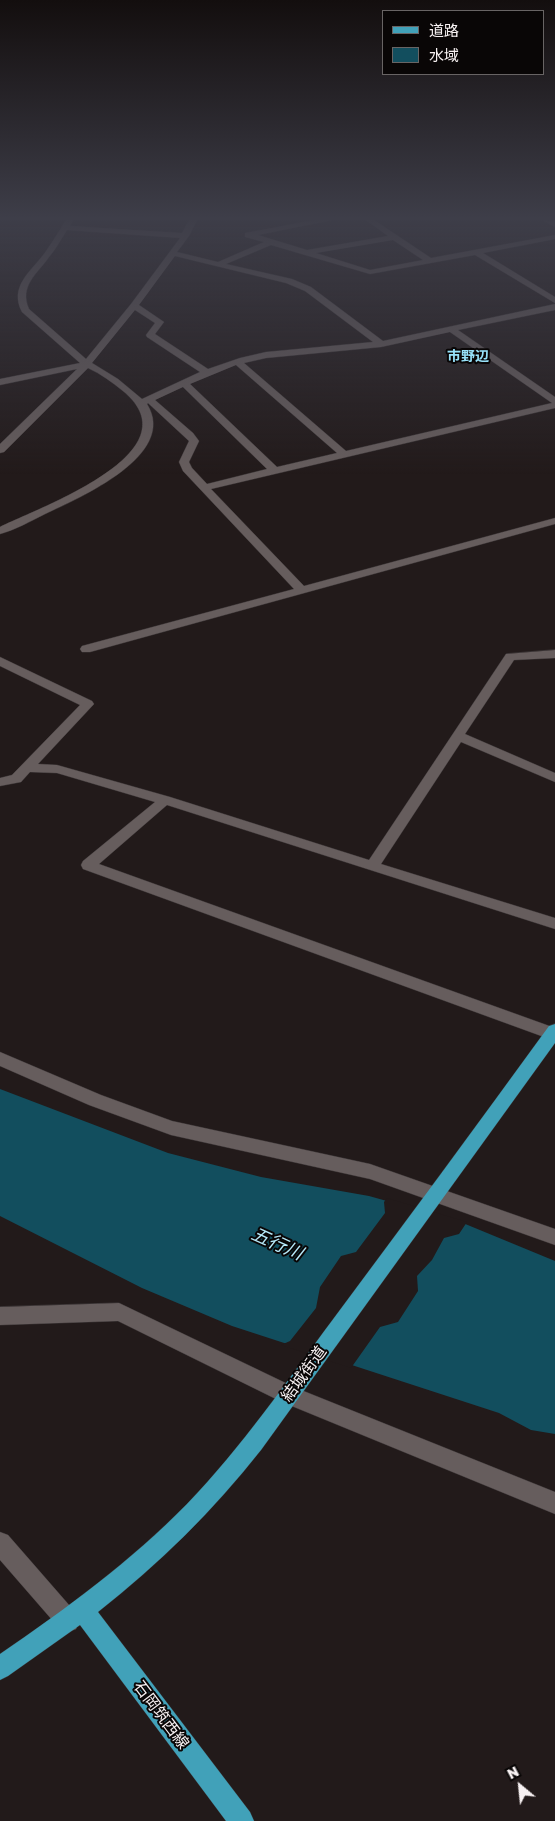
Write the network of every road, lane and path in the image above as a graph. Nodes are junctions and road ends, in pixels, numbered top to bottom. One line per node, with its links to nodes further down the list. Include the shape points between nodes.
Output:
1 (23, 305): 8 (street)
2 (329, 305): 6 (street)
3 (134, 306): 8 (street); 9 (street, via 160,322 150,335)
4 (555, 307): 5 (street)
5 (450, 329): 6 (street); 13 (street)
6 (381, 344): 7 (street, via 266,355)
7 (238, 362): 9 (street); 15 (street)
8 (87, 364): 10 (street); 12 (street); 14 (street)
9 (207, 372): 11 (street)
10 (0, 382)
11 (184, 383): 12 (street); 16 (street)
12 (145, 401): 17 (street, via 190,435 194,441 185,466); 19 (street, via 150,429 140,449 127,464 69,499)
13 (555, 403): 15 (street)
14 (0, 450)
15 (344, 454): 16 (street)
16 (275, 471): 17 (street)
17 (205, 488): 20 (street)
18 (555, 521): 20 (street)
19 (0, 530)
20 (302, 590): 21 (street)
21 (86, 649)
22 (555, 654): 24 (street, via 510,658)
23 (0, 661): 25 (street, via 88,704)
24 (458, 736): 26 (street); 29 (street)
25 (28, 768): 27 (street, via 16,779); 28 (street, via 57,769)
26 (555, 778)
27 (0, 782)
28 (165, 800): 29 (street); 31 (street, via 88,865)
29 (372, 866): 30 (street)
30 (555, 924)
31 (554, 1033): 33 (main road, 結城街道)
32 (0, 1059): 33 (street, via 171,1128 370,1172)
33 (433, 1200): 34 (street); 36 (main road, 結城街道)
34 (555, 1237)
35 (0, 1316): 36 (street, via 119,1312)
36 (293, 1390): 37 (street); 39 (main road, 結城街道, via 196,1510 151,1554)
37 (555, 1502)
38 (0, 1543): 39 (street)
39 (75, 1615): 40 (main road, 結城街道); 41 (main road, 石岡筑西線)
40 (0, 1668)
41 (240, 1821)

